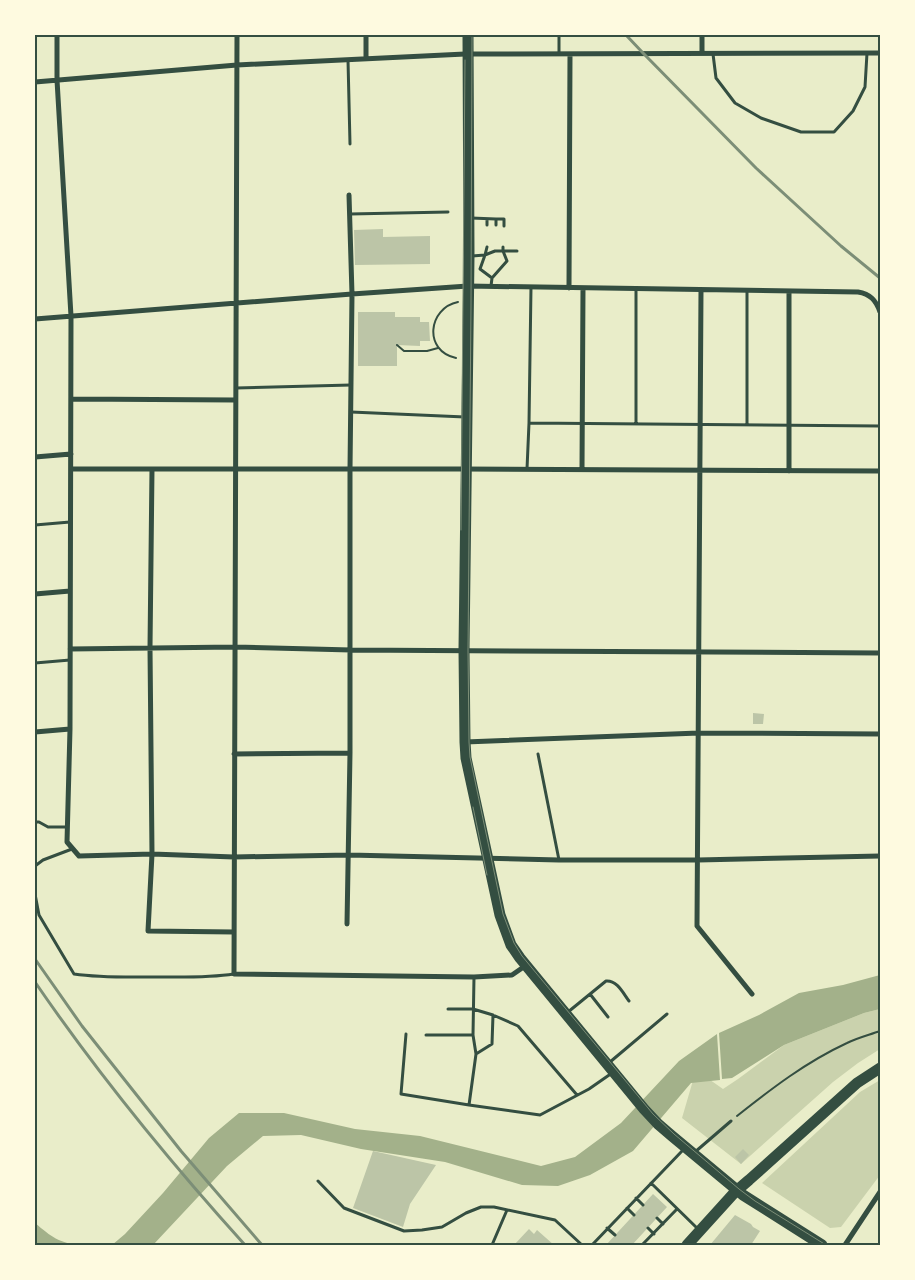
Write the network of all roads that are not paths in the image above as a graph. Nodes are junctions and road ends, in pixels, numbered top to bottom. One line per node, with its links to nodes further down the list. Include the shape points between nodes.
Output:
1 (57, 35): 17 (street)
2 (237, 35): 16 (street)
3 (366, 35): 14 (street)
4 (468, 35): 11 (main road)
5 (559, 35): 12 (lane)
6 (702, 35): 7 (street)
7 (702, 53): 8 (street); 13 (street)
8 (712, 53): 9 (street); 9 (lane, via 716,78 734,103 761,118 802,132 834,132 853,111 865,88)
9 (867, 53): 10 (street)
10 (880, 53)
11 (468, 54): 12 (street); 14 (street); 23 (main road)
12 (560, 54): 13 (street)
13 (570, 54): 38 (street)
14 (366, 58): 15 (street)
15 (348, 59): 16 (street); 19 (lane)
16 (236, 65): 17 (street); 45 (street)
17 (57, 80): 18 (street); 47 (street)
18 (35, 82)
19 (350, 144)
20 (349, 195): 22 (street)
21 (448, 212): 22 (lane)
22 (350, 214): 44 (street)
23 (468, 218): 24 (lane); 33 (main road)
24 (487, 219): 25 (lane); 26 (lane)
25 (496, 219): 27 (lane); 28 (lane, via 504,219)
26 (487, 225)
27 (496, 225)
28 (504, 226)
29 (487, 247): 32 (lane)
30 (503, 249): 31 (lane); 32 (lane, via 495,249); 34 (lane, via 508,262)
31 (517, 251)
32 (485, 255): 33 (lane); 34 (lane, via 480,269)
33 (468, 256): 35 (main road)
34 (492, 278): 36 (lane)
35 (468, 286): 36 (street); 44 (street); 54 (main road)
36 (491, 286): 37 (street)
37 (531, 287): 38 (street); 55 (lane)
38 (569, 288): 39 (street)
39 (584, 288): 40 (street); 56 (street)
40 (636, 289): 41 (street); 57 (lane)
41 (701, 290): 42 (street); 58 (street)
42 (746, 290): 43 (street); 59 (lane)
43 (789, 291): 46 (street, via 858,292 874,299); 60 (street)
44 (352, 294): 45 (street); 49 (street)
45 (236, 304): 47 (street); 50 (street)
46 (880, 312)
47 (71, 316): 48 (street); 51 (street)
48 (35, 319)
49 (351, 385): 50 (lane); 53 (street)
50 (236, 388): 52 (street)
51 (71, 399): 52 (street); 62 (street)
52 (235, 400): 67 (street)
53 (351, 412): 54 (lane); 64 (street)
54 (467, 417): 68 (main road)
55 (529, 422): 56 (lane); 69 (lane)
56 (582, 422): 57 (lane); 70 (street)
57 (636, 423): 58 (lane)
58 (700, 424): 59 (lane); 71 (street)
59 (747, 424): 60 (lane)
60 (790, 424): 61 (lane); 72 (street)
61 (880, 426)
62 (71, 454): 63 (street); 65 (street)
63 (35, 457)
64 (350, 468): 67 (street); 68 (street); 81 (street)
65 (71, 469): 66 (street); 74 (street)
66 (152, 469): 67 (street); 79 (street)
67 (235, 469): 78 (street)
68 (466, 469): 69 (street); 82 (main road)
69 (528, 469): 70 (street)
70 (582, 469): 71 (street)
71 (700, 470): 72 (street); 83 (street)
72 (790, 471): 73 (street)
73 (880, 472)
74 (71, 522): 75 (lane); 76 (street)
75 (35, 525)
76 (70, 591): 77 (street); 80 (street)
77 (35, 594)
78 (235, 647): 79 (street); 81 (street); 93 (street)
79 (150, 648): 80 (street); 98 (street)
80 (70, 649): 85 (street)
81 (351, 650): 82 (street); 92 (street)
82 (464, 650): 83 (street); 91 (main road)
83 (699, 652): 84 (street); 89 (street)
84 (880, 653)
85 (70, 660): 86 (lane); 87 (street)
86 (35, 663)
87 (70, 729): 88 (street); 96 (street)
88 (35, 732)
89 (699, 733): 90 (street); 91 (street); 104 (street)
90 (880, 734)
91 (465, 742): 102 (main road)
92 (350, 752): 93 (street); 99 (street)
93 (234, 754): 101 (street)
94 (538, 754): 103 (lane)
95 (35, 822): 96 (lane, via 48,827)
96 (68, 827): 97 (street, via 67,842)
97 (73, 849): 98 (street, via 79,856); 105 (lane)
98 (152, 854): 101 (street); 108 (street, via 148,931)
99 (349, 855): 101 (street); 102 (street); 107 (street)
100 (880, 856): 104 (street)
101 (234, 857): 108 (street)
102 (487, 858): 103 (street); 109 (main road, via 505,931)
103 (559, 860): 104 (street)
104 (698, 860): 113 (street, via 697,926)
105 (35, 866)
106 (35, 894): 110 (lane, via 39,915 74,974 97,977)
107 (347, 924)
108 (234, 932): 110 (street)
109 (525, 966): 111 (street, via 512,975); 117 (main road)
110 (234, 974): 111 (street)
111 (474, 977): 116 (lane)
112 (590, 994): 114 (lane, via 610,981); 117 (lane); 120 (lane)
113 (752, 994)
114 (629, 1001)
115 (448, 1009): 116 (lane)
116 (473, 1010): 119 (lane); 123 (lane)
117 (565, 1014): 126 (main road)
118 (667, 1014): 126 (lane)
119 (494, 1015): 124 (lane, via 492,1044); 127 (lane, via 518,1026)
120 (608, 1017)
121 (406, 1034): 128 (lane, via 401,1094)
122 (426, 1035): 123 (lane)
123 (473, 1035): 124 (lane)
124 (476, 1054): 128 (lane)
125 (880, 1068): 133 (main road, via 857,1083)
126 (610, 1069): 127 (lane); 130 (main road, via 650,1116)
127 (577, 1095): 128 (lane, via 540,1115)
128 (469, 1105)
129 (731, 1121): 130 (lane)
130 (689, 1151): 132 (lane); 133 (main road)
131 (318, 1181): 139 (lane, via 344,1208 404,1231 442,1227 481,1206)
132 (651, 1183): 135 (lane); 138 (lane)
133 (737, 1190): 145 (main road); 153 (main road)
134 (880, 1192): 154 (street)
135 (636, 1198): 136 (lane); 137 (lane)
136 (643, 1205)
137 (627, 1208): 140 (lane); 143 (lane)
138 (677, 1208): 142 (lane); 145 (lane)
139 (507, 1210): 148 (lane); 149 (lane, via 555,1220)
140 (634, 1215)
141 (657, 1218): 142 (lane)
142 (662, 1224): 146 (lane)
143 (607, 1228): 147 (lane); 150 (lane)
144 (648, 1228): 146 (lane)
145 (700, 1231): 152 (main road)
146 (654, 1234): 151 (lane)
147 (615, 1235)
148 (492, 1245)
149 (582, 1245)
150 (592, 1245)
151 (642, 1245)
152 (687, 1245)
153 (822, 1245)
154 (845, 1245)

